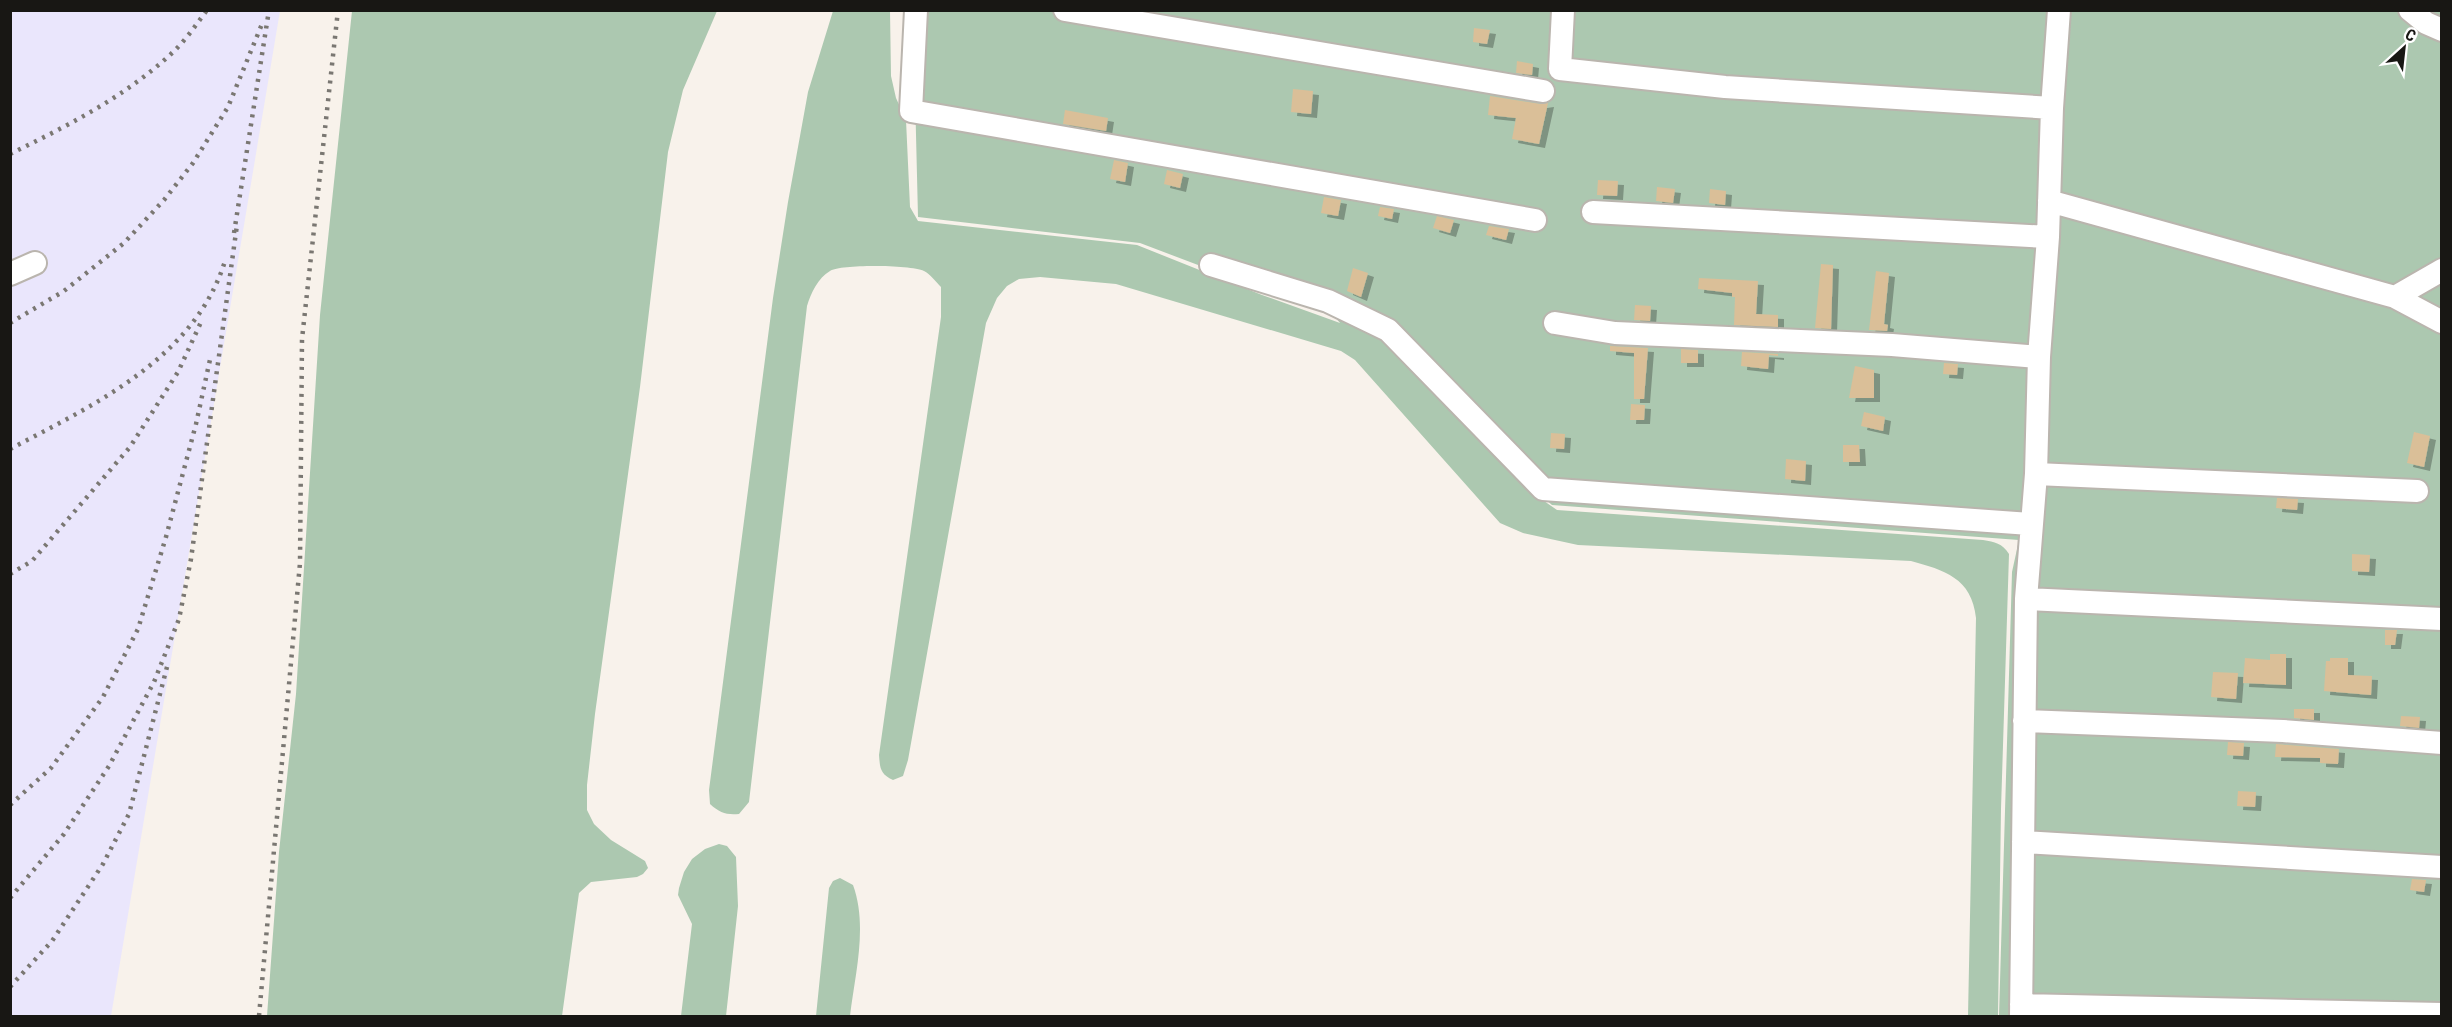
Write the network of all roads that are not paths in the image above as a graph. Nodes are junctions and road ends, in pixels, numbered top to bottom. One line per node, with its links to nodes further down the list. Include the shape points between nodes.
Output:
1 (916, 10): 11 (street, via 911,111)
2 (1065, 10): 7 (street)
3 (1563, 10): 8 (street, via 1560,69 1725,87)
4 (2059, 10): 8 (street)
5 (2410, 10): 6 (street)
6 (2442, 30)
7 (1544, 91)
8 (2052, 108): 9 (street)
9 (2049, 201): 12 (street); 17 (street)
10 (1593, 212): 12 (street)
11 (1535, 220)
12 (2048, 237): 20 (street)
13 (35, 263): 16 (street)
14 (1211, 265): 23 (street, via 1328,301 1388,330 1543,489)
15 (2442, 270): 17 (street)
16 (10, 274)
17 (2395, 297): 18 (street)
18 (2442, 322)
19 (1555, 323): 20 (street, via 1615,333 1892,345)
20 (2039, 357): 21 (street)
21 (2036, 474): 22 (street); 23 (street)
22 (2417, 491)
23 (2030, 524): 24 (street)
24 (2026, 599): 25 (street); 26 (street)
25 (2442, 619)
26 (2024, 721): 27 (street, via 2283,731); 28 (street)
27 (2442, 743)
28 (2023, 842): 29 (street); 30 (street)
29 (2442, 867)
30 (2021, 1011): 31 (street)
31 (2442, 1014)

